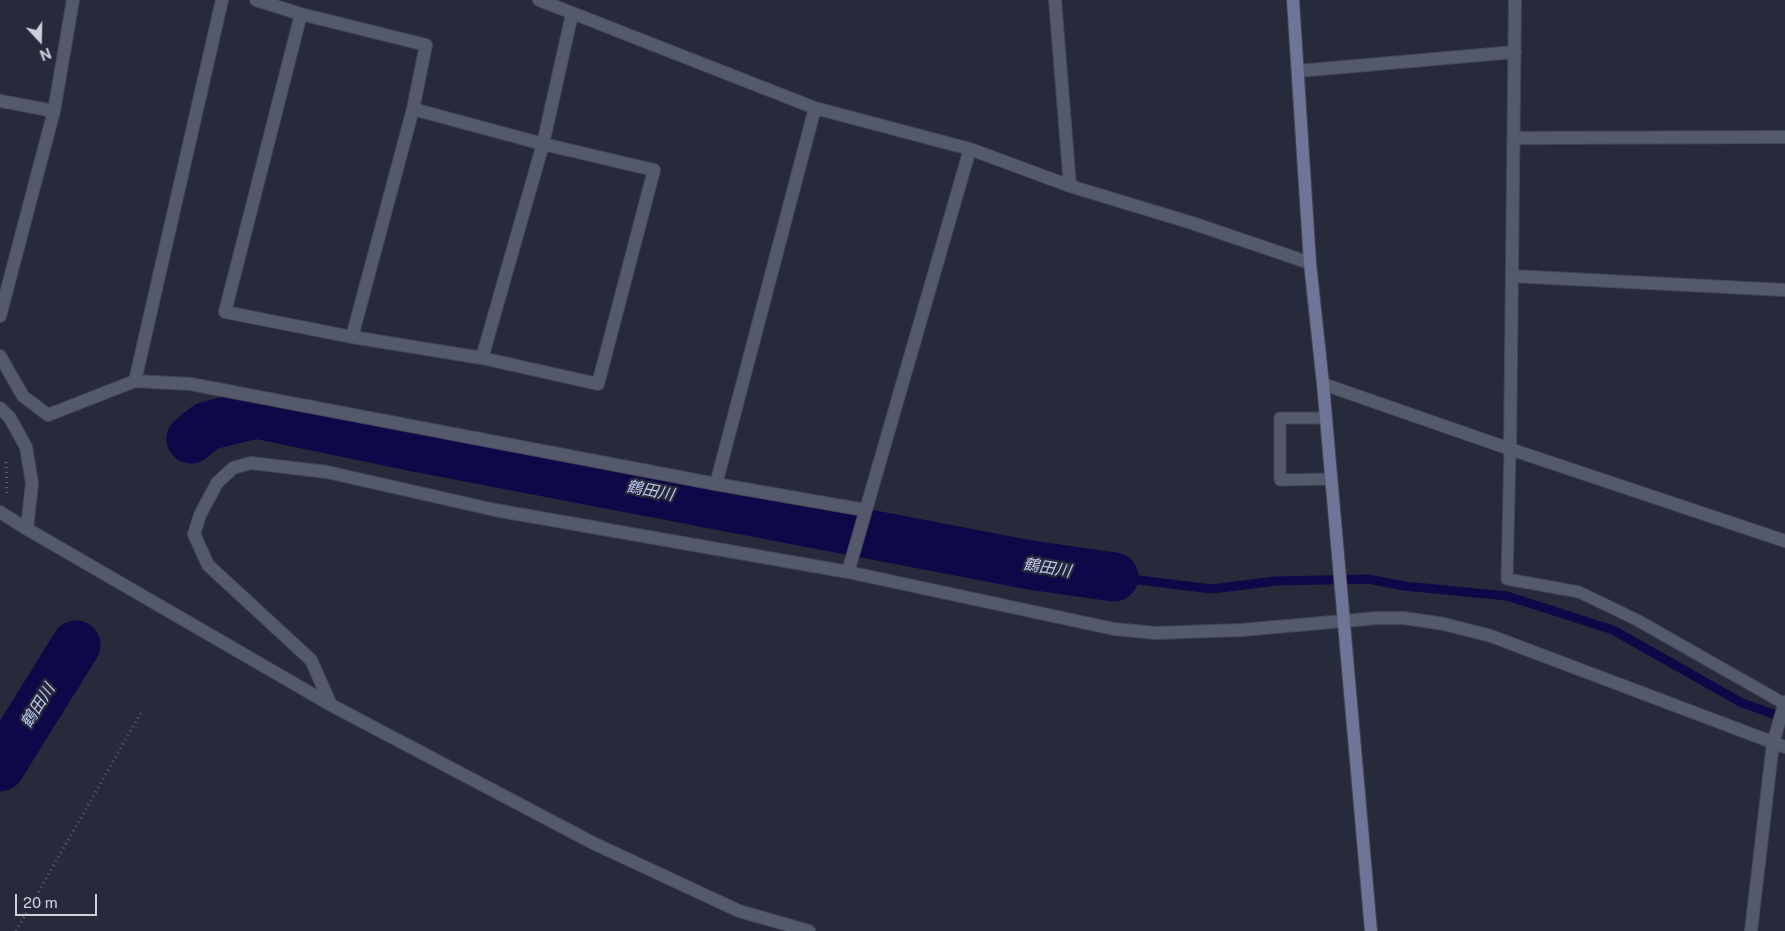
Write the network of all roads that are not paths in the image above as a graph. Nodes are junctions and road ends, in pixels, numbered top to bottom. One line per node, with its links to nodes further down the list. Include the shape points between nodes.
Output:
1 (73, 0): 15 (street)
2 (222, 0): 28 (street)
3 (256, 0): 8 (street)
4 (539, 0): 9 (street)
5 (1055, 0): 20 (street)
6 (1293, 0): 11 (street)
7 (1515, 0): 10 (street)
8 (301, 14): 14 (street, via 426,45); 25 (street, via 225,312)
9 (572, 14): 13 (street); 18 (street)
10 (1515, 52): 11 (street); 17 (street)
11 (1298, 71): 21 (street)
12 (0, 101): 15 (street)
13 (815, 108): 19 (street); 34 (street)
14 (413, 110): 18 (street); 25 (street)
15 (54, 111): 24 (street)
16 (1785, 137): 17 (street)
17 (1514, 138): 22 (street)
18 (542, 144): 27 (street); 27 (street, via 654,170 598,384)
19 (970, 149): 20 (street); 35 (street)
20 (1070, 186): 21 (street)
21 (1310, 263): 29 (street)
22 (1512, 276): 23 (street); 32 (street)
23 (1785, 290)
24 (0, 316)
25 (352, 337): 27 (street)
26 (0, 356): 28 (street, via 23,396 48,415)
27 (482, 358)
28 (136, 381): 34 (street, via 191,384)
29 (1323, 384): 31 (street); 32 (street)
30 (0, 408): 37 (street, via 10,418 26,447 32,484)
31 (1326, 418): 33 (street); 33 (lane, via 1280,418 1280,480)
32 (1510, 449): 38 (street); 41 (lane, via 1508,579 1580,592 1637,620)
33 (1331, 479): 40 (street)
34 (716, 484): 35 (street)
35 (865, 510): 39 (street)
36 (3, 514): 37 (street)
37 (27, 529): 42 (street)
38 (1785, 541)
39 (848, 572): 40 (street, via 1114,629 1155,633 1242,630); 42 (street, via 495,510 326,472 250,462 233,468 217,483 194,534 208,565 311,660)
40 (1343, 621): 43 (street, via 1404,618 1491,636); 45 (street)
41 (1785, 703): 43 (street)
42 (330, 705): 44 (street, via 593,843 739,911)
43 (1779, 746): 46 (street)
44 (809, 931)
45 (1371, 931)
46 (1751, 931)

